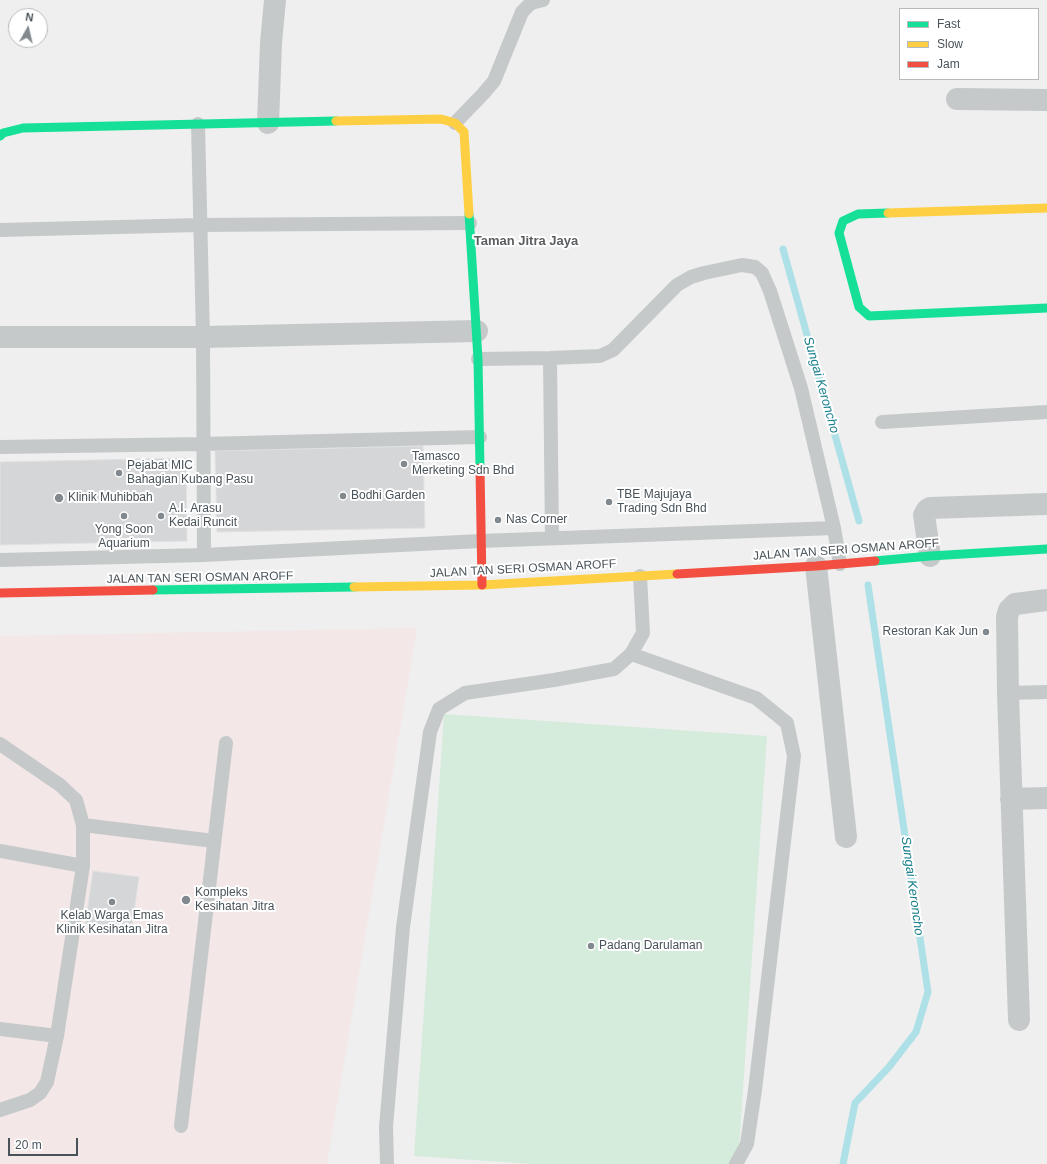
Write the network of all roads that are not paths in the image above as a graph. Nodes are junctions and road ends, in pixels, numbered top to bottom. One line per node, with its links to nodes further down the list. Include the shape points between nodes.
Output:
1 (274, 0): 5 (street)
2 (542, 0): 6 (lane, via 531,3 522,12 494,81)
3 (957, 99): 4 (street)
4 (1047, 100)
5 (268, 123): 6 (street, via 441,119); 7 (street)
6 (456, 123): 10 (street, via 464,132)
7 (198, 124): 8 (street, via 23,128); 11 (lane)
8 (0, 136)
9 (1047, 208): 13 (street, via 858,214 843,221 839,234 859,307 869,316)
10 (470, 223): 11 (lane); 14 (street)
11 (200, 225): 12 (lane); 16 (lane)
12 (0, 230)
13 (1047, 308)
14 (476, 331): 16 (street); 18 (street)
15 (0, 337): 16 (street)
16 (203, 337): 22 (lane)
17 (550, 358): 18 (lane); 25 (lane, via 600,356 613,350 677,285 704,273 742,265 755,267 762,273 770,291 801,388); 26 (lane)
18 (478, 359): 21 (street)
19 (1047, 412): 20 (lane)
20 (882, 422)
21 (480, 437): 22 (lane); 27 (street)
22 (202, 444): 23 (lane); 29 (lane)
23 (0, 447)
24 (1047, 504): 30 (street, via 930,508 924,515)
25 (834, 528): 26 (lane); 32 (lane)
26 (552, 538): 27 (lane)
27 (480, 541): 29 (lane); 35 (street)
28 (1047, 549): 30 (street, JALAN TAN SERI OSMAN AROFF)
29 (204, 555): 31 (lane)
30 (930, 556): 32 (street, JALAN TAN SERI OSMAN AROFF)
31 (0, 560)
32 (840, 564): 33 (street, JALAN TAN SERI OSMAN AROFF)
33 (816, 566): 34 (street, JALAN TAN SERI OSMAN AROFF); 46 (street)
34 (640, 576): 35 (street, JALAN TAN SERI OSMAN AROFF); 38 (lane, via 643,633)
35 (482, 585): 36 (street, JALAN TAN SERI OSMAN AROFF)
36 (0, 593)
37 (1047, 600): 40 (street, via 1016,604 1009,610)
38 (632, 654): 55 (lane, via 614,669 465,692 439,708 430,732 403,927 386,1127); 56 (lane, via 756,698 787,723 794,756 755,1090 747,1144)
39 (1047, 692): 40 (lane)
40 (1008, 693): 44 (street)
41 (226, 743): 47 (lane)
42 (0, 744): 45 (lane, via 60,785 76,800)
43 (1047, 798): 44 (street)
44 (1011, 799): 50 (street)
45 (83, 825): 47 (lane); 49 (lane)
46 (846, 837)
47 (214, 841): 54 (lane)
48 (0, 851): 49 (lane)
49 (83, 866): 52 (lane)
50 (1019, 1020)
51 (0, 1029): 52 (lane)
52 (57, 1036): 53 (lane, via 47,1082 40,1093 30,1100)
53 (0, 1110)
54 (181, 1126)
55 (387, 1164)
56 (736, 1164)

